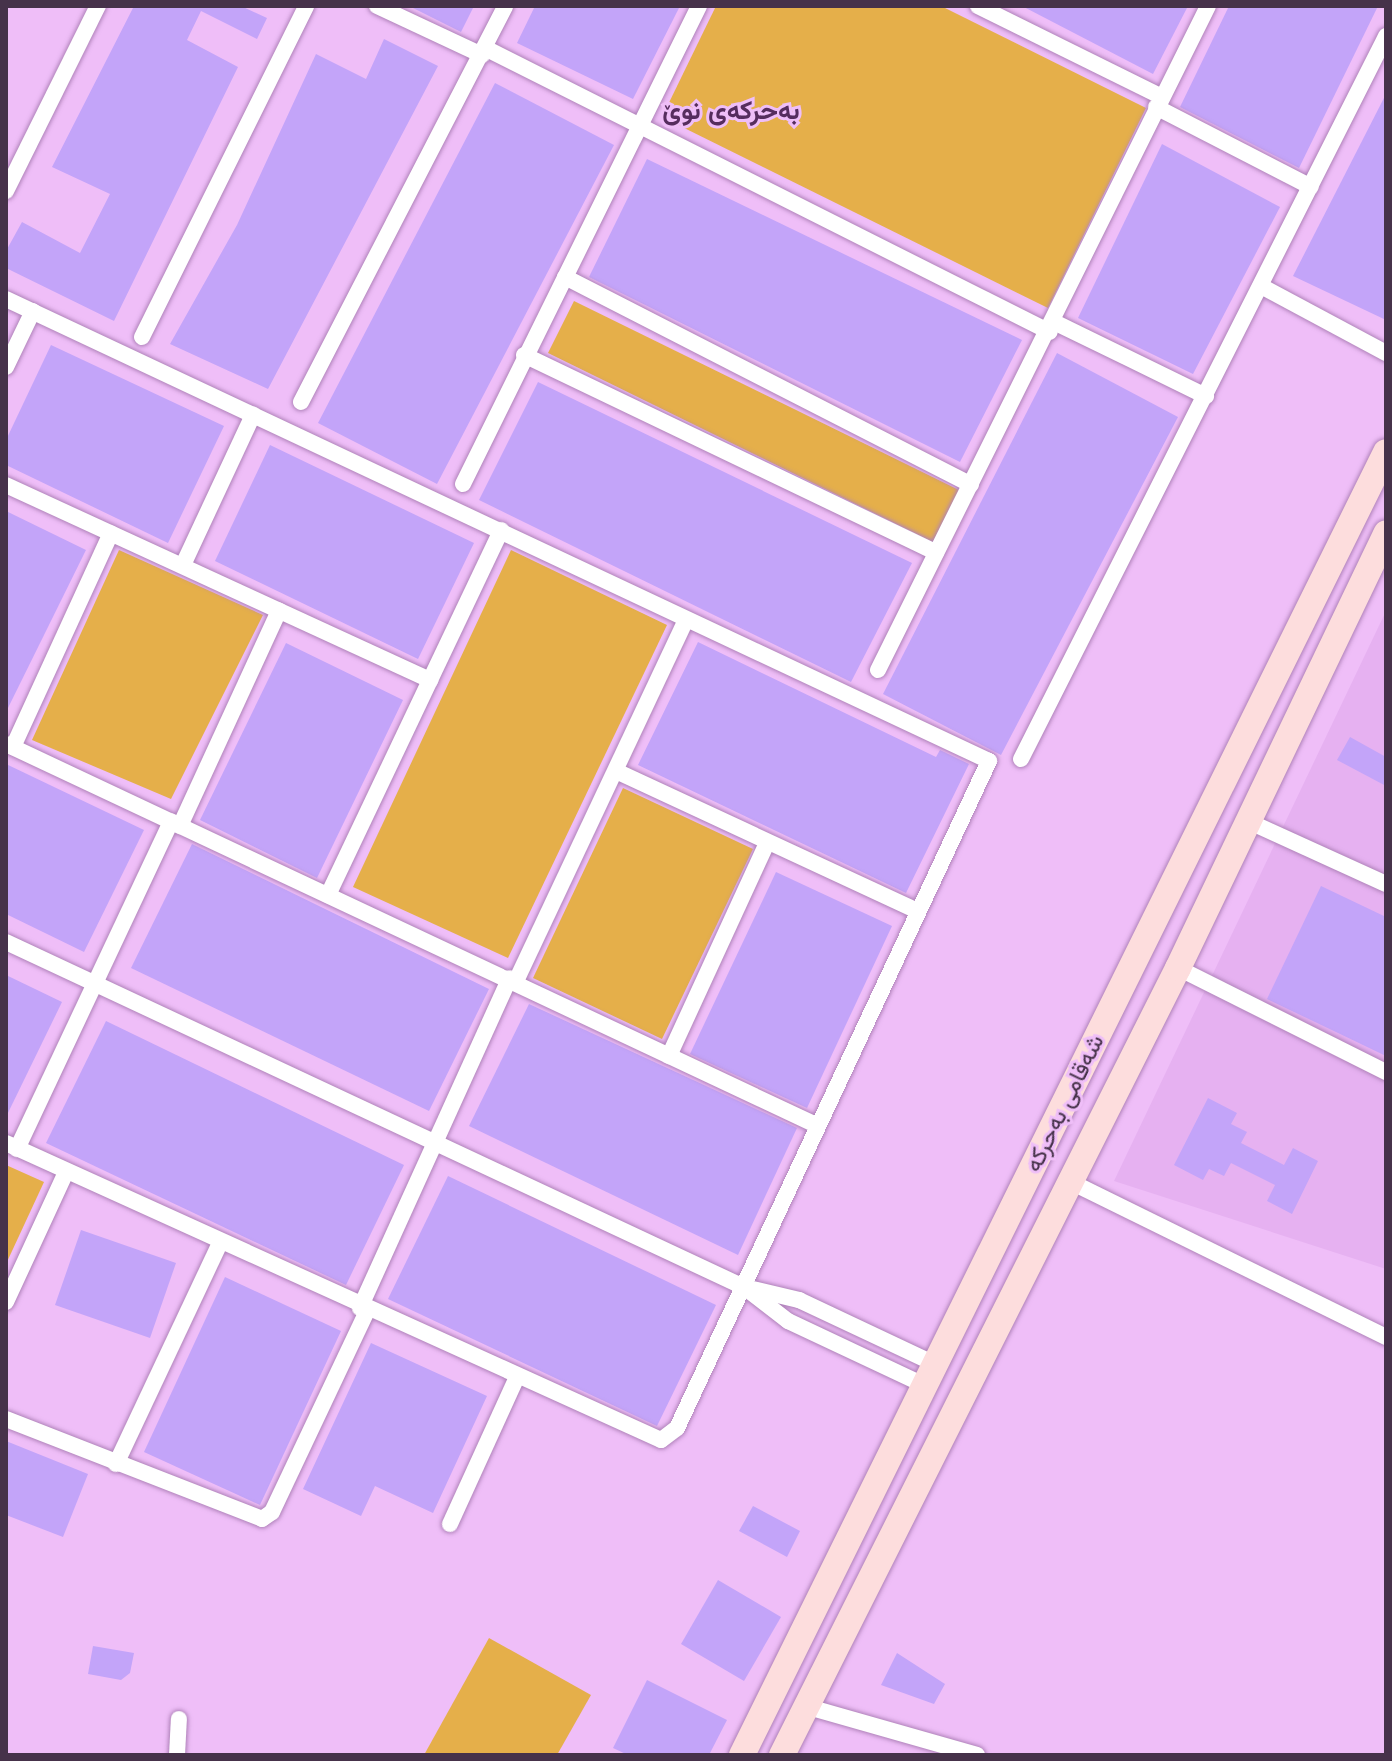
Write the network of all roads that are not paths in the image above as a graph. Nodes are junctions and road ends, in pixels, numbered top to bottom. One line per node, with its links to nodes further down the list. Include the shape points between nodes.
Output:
1 (98, 6): 13 (street)
2 (306, 6): 19 (street)
3 (377, 6): 9 (street)
4 (505, 6): 9 (street)
5 (699, 6): 11 (street)
6 (978, 6): 10 (street)
7 (1208, 6): 10 (street)
8 (1386, 36): 12 (street)
9 (484, 51): 11 (street); 24 (street)
10 (1159, 102): 12 (street); 18 (street)
11 (639, 127): 14 (street); 18 (street)
12 (1311, 187): 15 (street)
13 (6, 191)
14 (565, 277): 21 (street); 29 (street)
15 (1261, 286): 20 (street); 23 (street)
16 (6, 299): 17 (street)
17 (33, 311): 22 (street); 25 (street)
18 (1053, 328): 23 (street); 29 (street)
19 (142, 337)
20 (1386, 353)
21 (524, 355): 27 (street); 33 (street)
22 (6, 367)
23 (1206, 396): 43 (street)
24 (301, 402)
25 (253, 415): 30 (street); 34 (street)
26 (1386, 452): 40 (main road, شەقامی بەحرکە)
27 (463, 484)
28 (6, 485): 31 (street)
29 (971, 485): 33 (street)
30 (501, 530): 37 (street); 39 (street)
31 (111, 533): 34 (street); 42 (street)
32 (1386, 533): 35 (main road, شەقامی بەحرکە)
33 (936, 552): 38 (street)
34 (183, 565): 36 (street)
35 (1376, 576): 41 (main road, شەقامی بەحرکە)
36 (279, 611): 39 (street); 48 (street)
37 (686, 620): 44 (street); 52 (street, via 989,761)
38 (878, 670)
39 (430, 680): 51 (street)
40 (1256, 714): 41 (main road); 45 (main road, شەقامی بەحرکە)
41 (1293, 731): 46 (main road, شەقامی بەحرکە)
42 (9, 745): 48 (street)
43 (1021, 759)
44 (616, 771): 49 (street); 55 (street)
45 (1223, 780): 46 (main road); 69 (main road, شەقامی بەحرکە)
46 (1261, 798): 47 (main road, شەقامی بەحرکە)
47 (1250, 822): 50 (street); 54 (main road, شەقامی بەحرکە)
48 (175, 823): 51 (street); 56 (street)
49 (767, 843): 52 (street); 57 (street)
50 (1386, 884)
51 (328, 895): 55 (street)
52 (918, 911): 59 (street)
53 (6, 942): 56 (street)
54 (1178, 968): 58 (street); 63 (main road, شەقامی بەحرکە)
55 (513, 979): 57 (street); 60 (street)
56 (95, 983): 60 (street); 61 (street)
57 (669, 1056): 59 (street)
58 (1386, 1072)
59 (818, 1126): 65 (street)
60 (433, 1144): 65 (street); 67 (street)
61 (12, 1146): 62 (street)
62 (66, 1172): 64 (street); 66 (street)
63 (1071, 1182): 68 (street); 74 (main road, شەقامی بەحرکە)
64 (220, 1243): 67 (street); 72 (street)
65 (744, 1287): 69 (street, via 799,1300); 69 (street, via 788,1321); 70 (street, via 677,1428 661,1440)
66 (6, 1302)
67 (364, 1309): 70 (street); 72 (street, via 268,1516 250,1517)
68 (1386, 1337)
69 (929, 1374): 77 (main road, شەقامی بەحرکە)
70 (516, 1379): 73 (street)
71 (6, 1419): 72 (street)
72 (116, 1464)
73 (450, 1524)
74 (805, 1706): 78 (main road, شەقامی بەحرکە); 79 (street)
75 (179, 1719): 76 (street)
76 (177, 1755)
77 (742, 1755)
78 (782, 1755)
79 (977, 1755)

